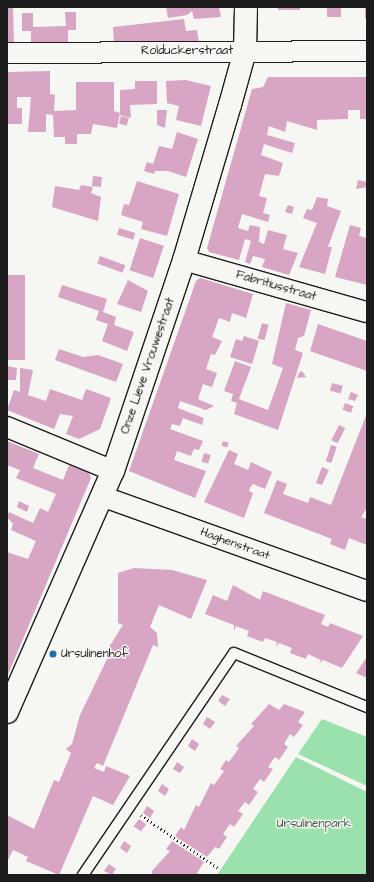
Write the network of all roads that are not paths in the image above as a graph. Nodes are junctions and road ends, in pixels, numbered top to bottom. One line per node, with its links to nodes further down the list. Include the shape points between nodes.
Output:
1 (246, 7): 2 (street, Onze Lieve Vrouwestraat)
2 (245, 51): 3 (street, Rolduckerstraat); 4 (street, Rolduckerstraat); 5 (street, Onze Lieve Vrouwestraat)
3 (367, 51)
4 (7, 53)
5 (184, 260): 6 (street, Fabritiusstraat); 8 (street, Onze Lieve Vrouwestraat)
6 (367, 312)
7 (7, 427): 8 (street)
8 (113, 470): 9 (street, Onze Lieve Vrouwestraat)
9 (104, 497): 10 (street, Haghenstraat); 12 (street, Onze Lieve Vrouwestraat)
10 (367, 591)
11 (367, 707): 13 (lane, via 234,653)
12 (7, 712)
13 (84, 875)

